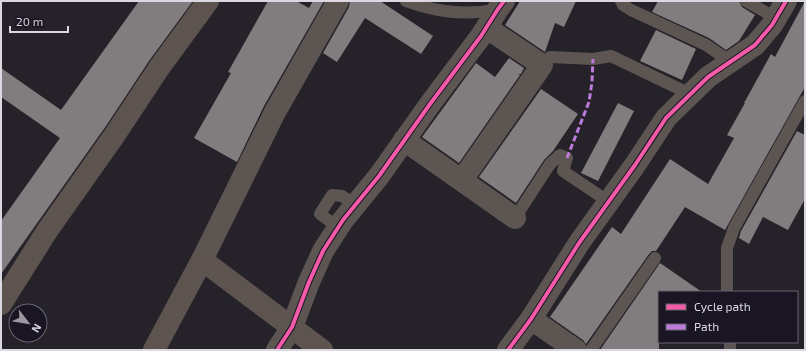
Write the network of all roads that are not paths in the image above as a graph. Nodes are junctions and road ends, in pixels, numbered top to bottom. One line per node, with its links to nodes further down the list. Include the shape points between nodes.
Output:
1 (208, 1): 20 (street, via 47,231)
2 (338, 1): 18 (street, via 275,112)
3 (406, 1): 6 (lane, via 444,12 485,12)
4 (621, 1): 9 (lane, via 631,10 706,45)
5 (746, 1): 7 (lane)
6 (501, 5): 8 (street)
7 (781, 9): 9 (street, via 772,25 755,45)
8 (487, 28): 10 (street); 13 (street)
9 (731, 62): 11 (street, via 708,77)
10 (542, 65): 11 (lane, via 550,57 592,59 611,56); 14 (street)
11 (690, 94): 15 (street, via 666,118)
12 (805, 102): 19 (lane, via 734,228 727,248)
13 (404, 140): 14 (street); 22 (street, via 338,227 323,251)
14 (462, 180): 16 (street)
15 (609, 202): 16 (lane, via 563,171 567,158 560,154 550,164); 21 (street, via 579,243)
16 (515, 218)
17 (654, 258): 28 (lane)
18 (202, 260): 22 (street); 23 (street)
19 (727, 291)
20 (1, 304)
21 (531, 319): 26 (street); 27 (street)
22 (292, 327): 24 (street); 25 (street)
23 (154, 350)
24 (277, 350)
25 (322, 350)
26 (508, 350)
27 (576, 350)
28 (591, 350)

